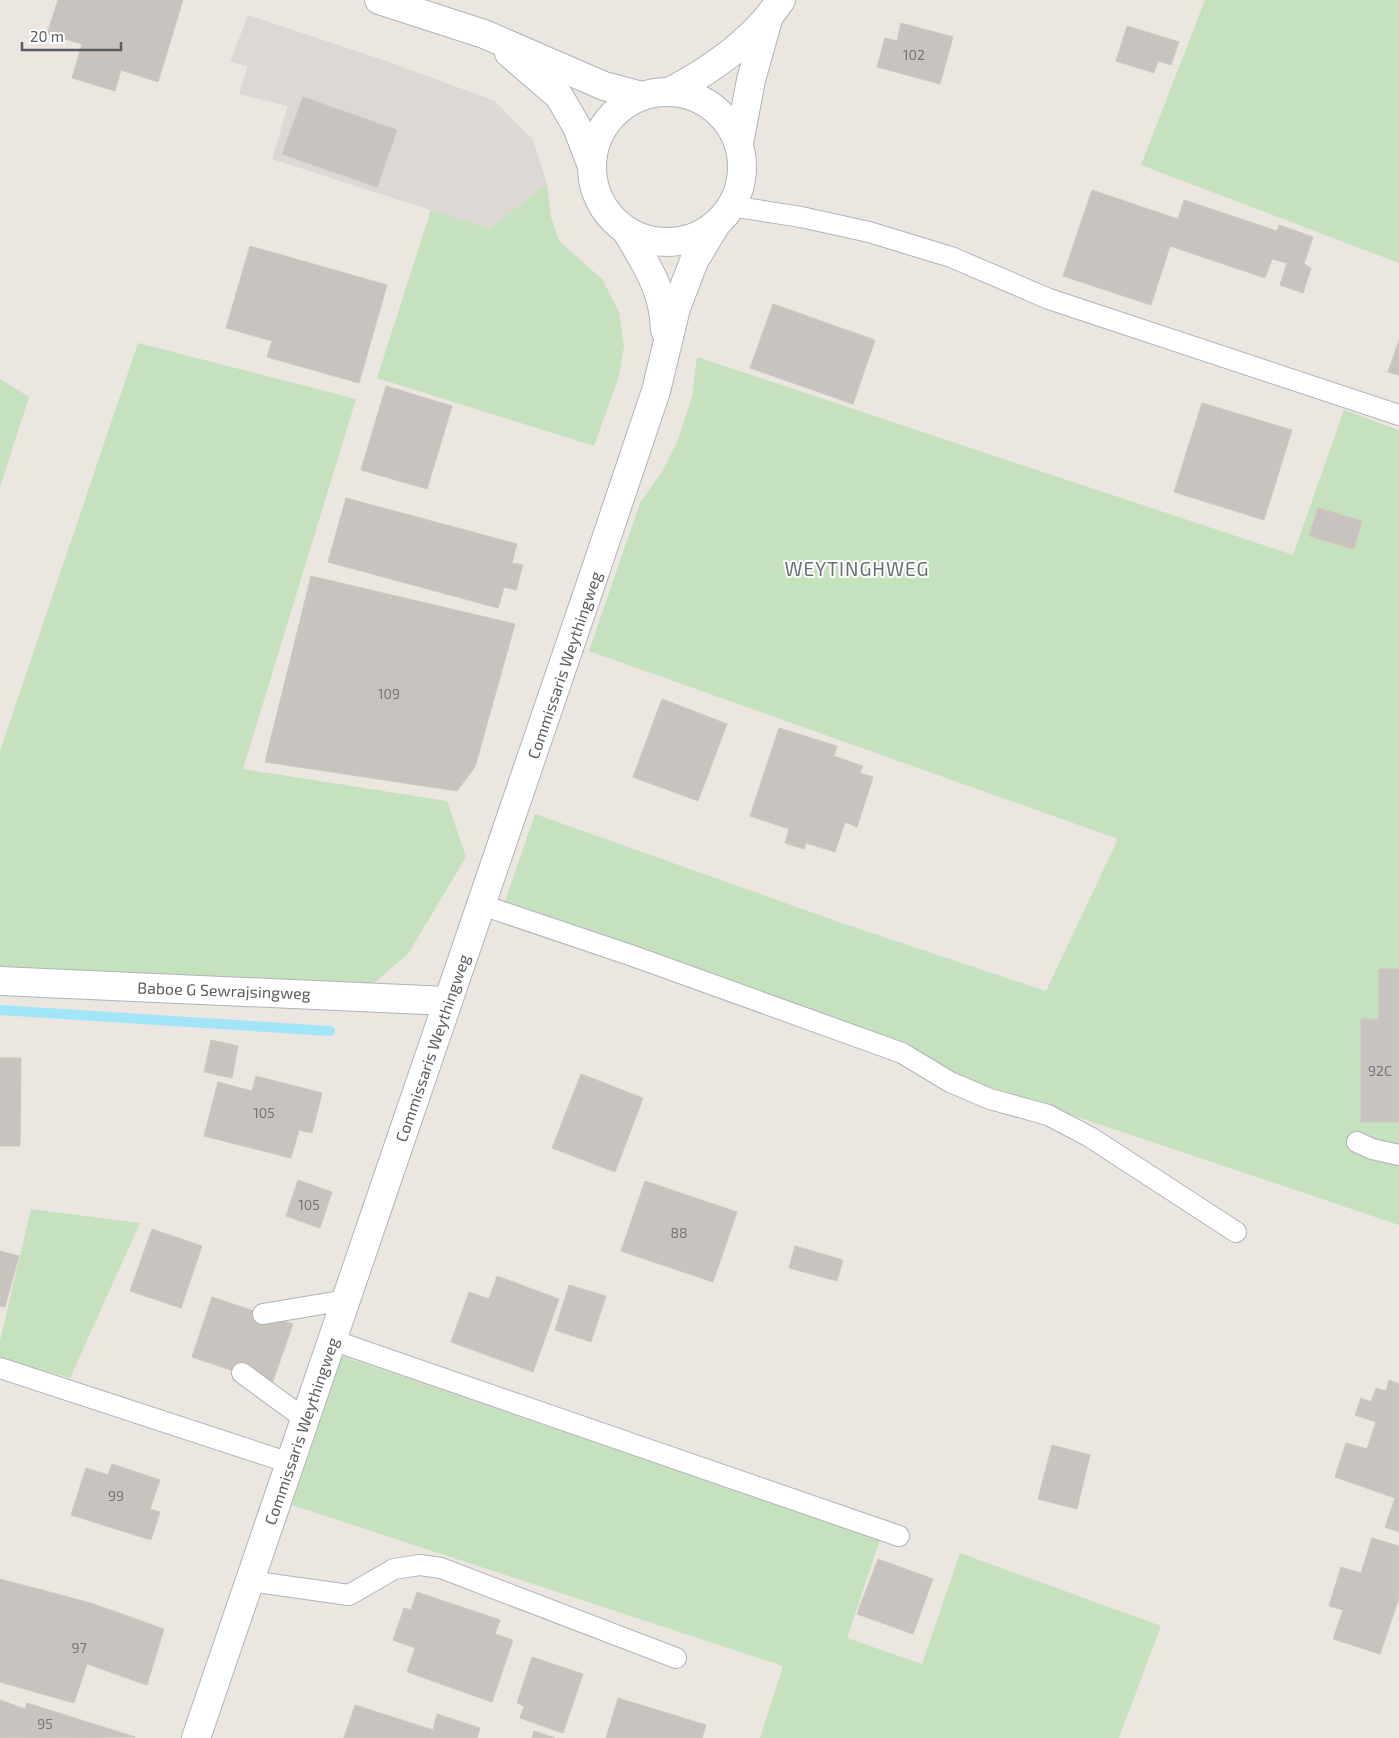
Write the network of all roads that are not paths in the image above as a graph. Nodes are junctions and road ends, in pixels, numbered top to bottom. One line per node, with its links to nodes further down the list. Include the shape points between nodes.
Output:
1 (379, 0): 3 (main road)
2 (774, 10): 4 (main road, via 706,72); 6 (main road, via 751,80)
3 (484, 34): 5 (main road, via 604,86); 7 (main road, via 558,96 578,127)
4 (671, 91): 5 (main road); 6 (main road, via 699,98 723,117)
5 (638, 95): 7 (main road, via 615,112 600,130 592,152)
6 (739, 143): 8 (main road, via 739,186)
7 (592, 166): 9 (main road, via 597,198 609,217)
8 (723, 216): 9 (main road, via 694,238 671,243 648,241); 10 (main road, Commissaris Weythingweg, via 694,261 676,308); 11 (lane, via 801,217 869,232 951,257 1048,299)
9 (627, 232): 10 (main road, Commissaris Weythingweg, via 660,290 665,310)
10 (666, 357): 12 (main road, Commissaris Weythingweg)
11 (1399, 415)
12 (482, 905): 14 (main road, Commissaris Weythingweg); 17 (lane, via 902,1053 950,1082 982,1096 1048,1115 1090,1137)
13 (0, 981): 14 (main road, Baboe G Sewrajsingweg)
14 (448, 1001): 18 (main road, Commissaris Weythingweg)
15 (1357, 1142): 16 (lane)
16 (1399, 1155)
17 (1236, 1232)
18 (346, 1300): 19 (lane); 20 (main road, Commissaris Weythingweg)
19 (263, 1314)
20 (332, 1340): 23 (main road, Commissaris Weythingweg); 25 (lane)
21 (0, 1368): 24 (lane)
22 (242, 1374): 23 (lane)
23 (305, 1419): 24 (main road, Commissaris Weythingweg)
24 (290, 1463): 26 (main road, Commissaris Weythingweg)
25 (899, 1536)
26 (250, 1581): 27 (lane, via 349,1595 394,1569 420,1565 441,1568); 28 (main road, Commissaris Weythingweg)
27 (676, 1658)
28 (196, 1738)

